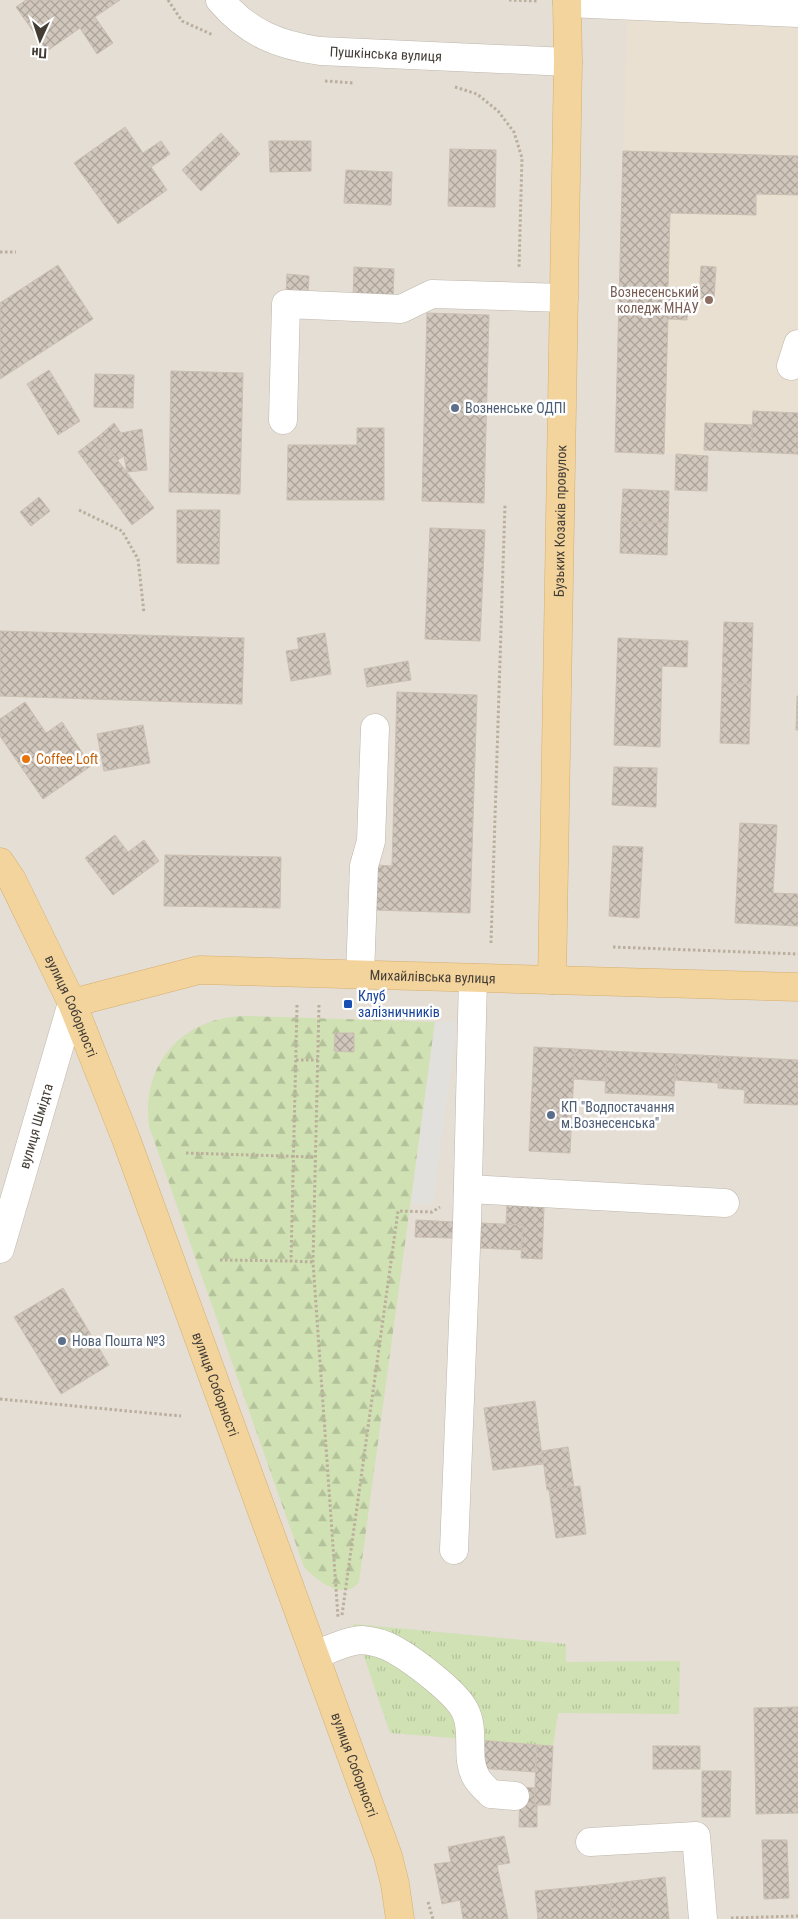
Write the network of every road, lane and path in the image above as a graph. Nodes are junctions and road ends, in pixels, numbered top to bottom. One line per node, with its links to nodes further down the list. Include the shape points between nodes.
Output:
1 (168, 0): 5 (path, via 182,21)
2 (220, 0): 6 (street, Пушкінська вулиця, via 252,29 296,48)
3 (567, 1): 4 (street); 6 (main road, Бузьких Козаків провулок)
4 (798, 13)
5 (217, 37)
6 (568, 62): 13 (main road, Бузьких Козаків провулок)
7 (320, 79): 8 (path)
8 (357, 83)
9 (451, 86): 12 (path, via 477,94 498,111 514,132 522,158)
10 (0, 252): 11 (path)
11 (16, 252)
12 (518, 269)
13 (564, 298): 14 (street, via 432,294 401,309 286,304); 25 (main road, Бузьких Козаків провулок)
14 (283, 420)
15 (506, 504): 20 (path)
16 (79, 510): 17 (path, via 122,531 138,559)
17 (144, 612)
18 (375, 728): 23 (street, via 371,841 364,866)
19 (0, 862): 27 (main road, вулиця Соборності, via 12,880)
20 (491, 943)
21 (613, 947): 22 (path)
22 (798, 954)
23 (360, 975): 24 (main road, Михайлівська вулиця); 27 (main road, Михайлівська вулиця, via 199,970)
24 (473, 978): 25 (main road, Михайлівська вулиця); 35 (street)
25 (552, 980): 26 (main road, Михайлівська вулиця)
26 (798, 987)
27 (72, 1003): 37 (street, вулиця Шмідта); 44 (main road, вулиця Соборності, via 126,1139)
28 (297, 1005): 30 (path)
29 (319, 1005): 31 (path)
30 (296, 1060): 31 (path); 33 (path)
31 (318, 1060): 34 (path)
32 (186, 1153): 33 (path)
33 (293, 1156): 34 (path); 39 (path)
34 (315, 1156): 40 (path)
35 (468, 1189): 36 (street); 40 (path, via 432,1212 398,1211 340,1623); 43 (street)
36 (725, 1203)
37 (0, 1249)
38 (220, 1260): 39 (path)
39 (291, 1262): 40 (path)
40 (313, 1262)
41 (0, 1400): 42 (path)
42 (181, 1416)
43 (454, 1550)
44 (315, 1655): 45 (street, via 359,1640 395,1649 462,1704 470,1728 471,1765 476,1778 491,1794); 49 (main road, вулиця Соборності, via 388,1856)
45 (515, 1796)
46 (590, 1842): 51 (street, via 696,1836)
47 (426, 1897): 50 (path)
48 (798, 1916): 51 (path)
49 (400, 1919)
50 (433, 1919)
51 (703, 1919)

